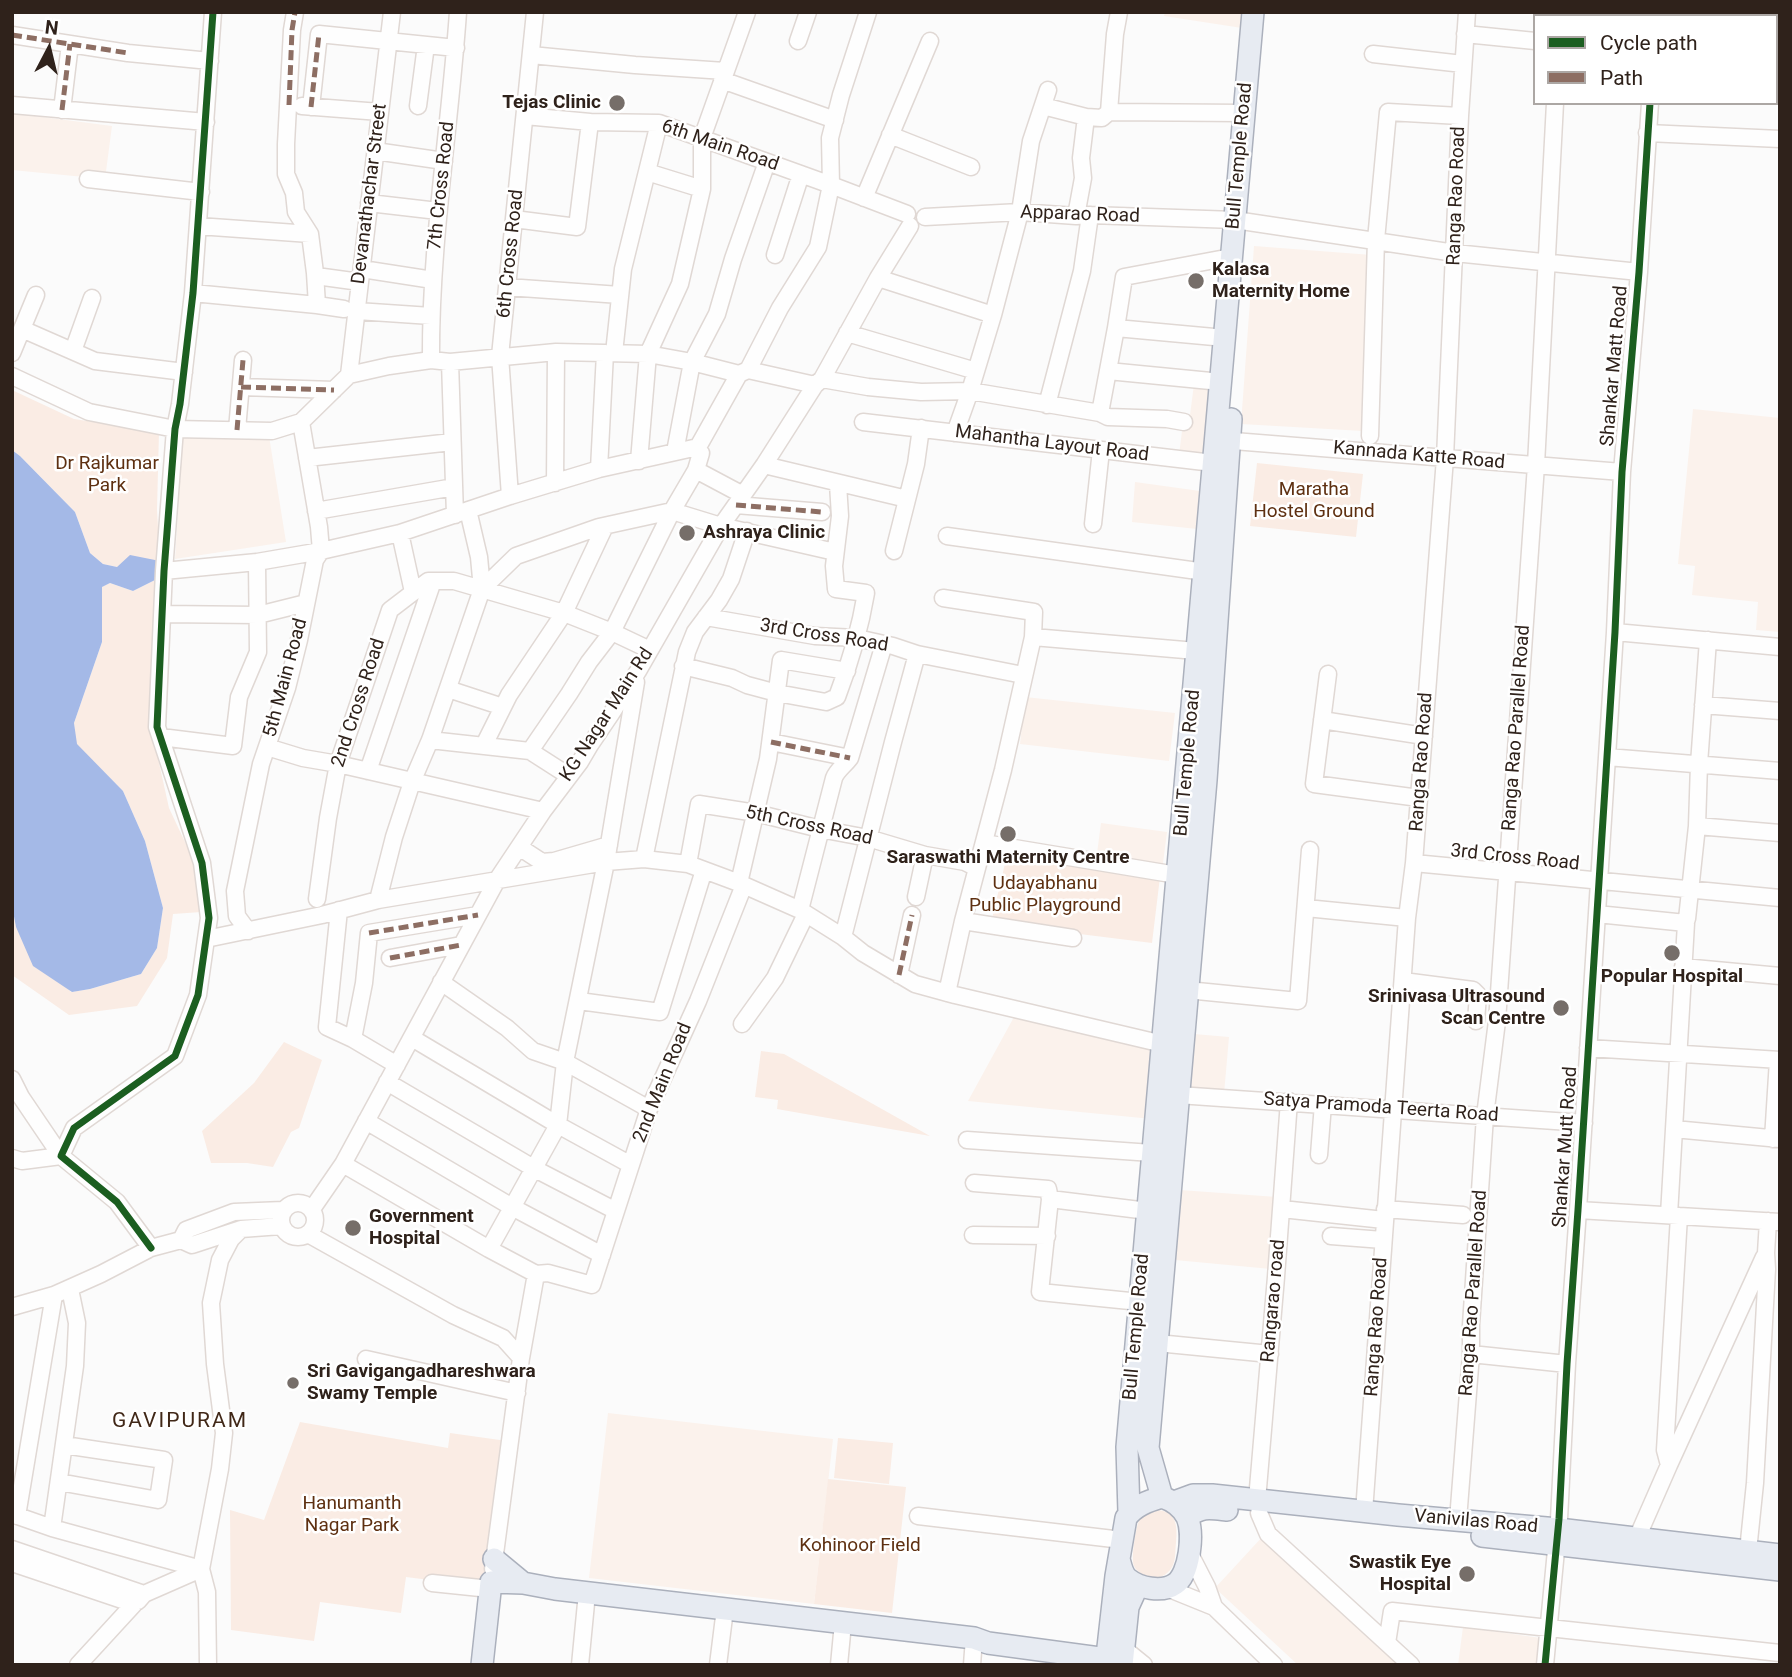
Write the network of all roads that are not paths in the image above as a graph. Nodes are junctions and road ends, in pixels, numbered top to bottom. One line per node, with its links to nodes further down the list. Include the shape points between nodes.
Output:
1 (213, 12): 24 (street)
2 (295, 12): 28 (street)
3 (392, 12): 15 (street, Devanathachar Street)
4 (458, 12): 21 (street, 7th Cross Road)
5 (535, 12): 23 (street, 6th Cross Road)
6 (746, 12): 26 (street)
7 (808, 12): 16 (street)
8 (868, 12): 40 (street)
9 (1119, 12): 35 (street)
10 (1254, 12): 36 (main road, Bull Temple Road)
11 (1266, 12): 65 (main road, Bull Temple Road)
12 (1466, 12): 14 (street, Ranga Rao Road)
13 (12, 34): 19 (street)
14 (1465, 34): 18 (street); 25 (street, Ranga Rao Road)
15 (388, 41): 20 (street); 32 (street, via 319,34); 34 (street, Devanathachar Street)
16 (798, 41)
17 (930, 41): 45 (street)
18 (1533, 41)
19 (70, 44): 24 (street); 33 (street)
20 (426, 45): 21 (street); 31 (street)
21 (456, 48): 49 (street, 7th Cross Road)
22 (1373, 54): 25 (street)
23 (531, 55): 26 (street); 37 (street, 6th Cross Road)
24 (210, 61): 41 (street)
25 (1463, 64): 38 (street, Ranga Rao Road)
26 (723, 75): 40 (street); 46 (street)
27 (12, 105): 33 (street)
28 (289, 105): 32 (street); 67 (street, via 286,174 296,212)
29 (1555, 105): 72 (street, Ranga Rao Parallel Road)
30 (1650, 105): 44 (street, Shankar Matt Road)
31 (418, 106)
32 (312, 107): 34 (street)
33 (62, 110): 41 (street)
34 (380, 112): 48 (street, Devanathachar Street)
35 (1109, 112): 36 (street); 39 (street, via 1102,118)
36 (1244, 113): 65 (main road, Bull Temple Road)
37 (525, 116): 42 (street, 6th Main Road); 63 (street, 6th Cross Road)
38 (1460, 116): 68 (street, via 1388,113); 69 (street, Ranga Rao Road)
39 (1086, 117): 61 (street, via 1045,98 1031,141); 62 (street, via 1081,158)
40 (835, 120): 55 (street, via 830,138)
41 (206, 122): 57 (street)
42 (590, 122): 43 (street, 6th Main Road); 63 (street, via 577,227)
43 (659, 123): 46 (street, 6th Main Road); 52 (street)
44 (1647, 133): 47 (street); 73 (street, Shankar Matt Road)
45 (890, 135): 51 (street); 58 (street)
46 (702, 138): 50 (street, 6th Main Road); 56 (street)
47 (1780, 139)
48 (375, 151): 49 (street); 59 (street, Devanathachar Street)
49 (444, 161): 60 (street, 7th Cross Road)
50 (767, 162): 53 (street, 6th Main Road); 100 (street, via 717,314)
51 (971, 167)
52 (647, 172): 56 (street); 81 (street)
53 (801, 174): 55 (street, 6th Main Road); 70 (street)
54 (88, 179): 57 (street)
55 (831, 185): 58 (street, 6th Main Road); 104 (street, via 818,247)
56 (702, 189): 95 (street, via 680,284)
57 (201, 192): 66 (street)
58 (864, 198): 64 (street, 6th Main Road)
59 (369, 203): 60 (street); 75 (street, Devanathachar Street)
60 (439, 211): 77 (street, 7th Cross Road)
61 (1020, 212): 62 (street, Apparao Road); 64 (street, Apparao Road, via 925,217 917,209 911,210); 85 (street)
62 (1083, 215): 65 (street, Apparao Road); 112 (street, via 1082,271)
63 (514, 219): 78 (street, 6th Cross Road)
64 (909, 220): 76 (street, KG Nagar Main Rd)
65 (1241, 220): 68 (street, Apparao Road); 71 (main road, Bull Temple Road); 122 (main road, Bull Temple Road)
66 (198, 226): 67 (street); 79 (street)
67 (310, 234): 74 (street)
68 (1376, 240): 69 (street, Apparao Road); 121 (street)
69 (1455, 253): 72 (street, Apparao Road); 128 (street, Ranga Rao Road)
70 (775, 255)
71 (1231, 257): 88 (street, via 1124,277); 90 (main road, Bull Temple Road)
72 (1546, 264): 73 (street, Apparao Road); 132 (street, Ranga Rao Parallel Road)
73 (1639, 272): 135 (street, Shankar Matt Road)
74 (316, 276): 75 (street); 83 (street)
75 (361, 276): 77 (street); 84 (street, Devanathachar Street)
76 (878, 278): 85 (street); 89 (street, KG Nagar Main Rd)
77 (433, 280): 86 (street, 7th Cross Road)
78 (507, 287): 81 (street); 96 (street, 6th Cross Road)
79 (194, 293): 83 (street); 103 (street)
80 (36, 295): 87 (street)
81 (620, 295): 94 (street)
82 (92, 298): 91 (street)
83 (317, 304): 84 (street)
84 (350, 310): 86 (street); 105 (street, Devanathachar Street)
85 (993, 315): 101 (street)
86 (430, 316): 98 (street, 7th Cross Road)
87 (22, 328): 91 (street); 93 (street)
88 (1116, 328): 90 (street); 102 (street)
89 (848, 333): 101 (street); 107 (street, KG Nagar Main Rd)
90 (1225, 338): 108 (main road, Bull Temple Road)
91 (73, 351): 103 (street, via 95,361)
92 (556, 352): 94 (street); 96 (street); 136 (street)
93 (12, 353)
94 (610, 353): 95 (street); 133 (street)
95 (648, 354): 100 (street); 129 (street)
96 (500, 356): 99 (street); 139 (street, 6th Cross Road)
97 (243, 360): 109 (street)
98 (430, 360): 99 (street); 105 (street)
99 (450, 362): 123 (street)
100 (692, 362): 104 (street); 125 (street)
101 (976, 371): 111 (street)
102 (1108, 371): 108 (street); 113 (street)
103 (184, 372): 118 (street)
104 (744, 372): 107 (street); 125 (street, via 698,447)
105 (349, 375): 110 (street)
106 (12, 376): 118 (street, via 89,412)
107 (819, 382): 111 (street, via 920,392); 131 (street, KG Nagar Main Rd)
108 (1221, 382): 122 (main road, Bull Temple Road)
109 (241, 387): 110 (street); 119 (street)
110 (334, 390): 114 (street)
111 (970, 391): 112 (street); 120 (street)
112 (1047, 405): 113 (street)
113 (1100, 413): 116 (street)
114 (300, 422): 119 (street, via 272,431); 127 (street, 5th Main Road)
115 (863, 422): 117 (street, Mahantha Layout Road)
116 (1184, 422)
117 (921, 428): 120 (street, Mahantha Layout Road); 140 (street)
118 (175, 429): 119 (street); 156 (street)
119 (237, 430)
120 (955, 433): 124 (street, Mahantha Layout Road)
121 (1370, 436)
122 (1223, 440): 128 (street, Kannada Katte Road); 130 (main road, Bull Temple Road); 175 (main road, Bull Temple Road)
123 (452, 442): 127 (street); 138 (street)
124 (1101, 450): 130 (street, Mahantha Layout Road); 146 (street)
125 (675, 452): 129 (street)
126 (701, 453): 134 (street)
127 (307, 458): 142 (street, 5th Main Road)
128 (1445, 458): 132 (street, Kannada Katte Road); 188 (street, Ranga Rao Road)
129 (639, 461): 133 (street)
130 (1213, 463): 157 (main road, Bull Temple Road)
131 (764, 465): 137 (street); 141 (street, KG Nagar Main Rd)
132 (1536, 465): 135 (street, Kannada Katte Road); 221 (street, Ranga Rao Parallel Road)
133 (599, 469): 136 (street)
134 (696, 470): 141 (street); 143 (street)
135 (1622, 472): 168 (street, Shankar Matt Road)
136 (555, 483): 139 (street)
137 (838, 484): 140 (street); 154 (street, via 840,519)
138 (454, 487): 142 (street); 144 (street)
139 (510, 496): 144 (street)
140 (907, 499): 153 (street)
141 (740, 500): 145 (street); 148 (street, KG Nagar Main Rd)
142 (316, 511): 152 (street, 5th Main Road)
143 (672, 511): 147 (street); 148 (street); 167 (street)
144 (461, 513): 150 (street); 159 (street, via 479,557)
145 (822, 513)
146 (1093, 524)
147 (605, 526): 159 (street, via 516,556); 163 (street)
148 (721, 526): 149 (street); 174 (street, KG Nagar Main Rd)
149 (747, 531): 154 (street); 166 (street, via 731,579)
150 (400, 533): 152 (street); 160 (street)
151 (947, 536): 157 (street)
152 (321, 551): 155 (street); 162 (street, 5th Main Road)
153 (894, 551)
154 (835, 552): 170 (street, via 836,589 866,593)
155 (257, 562): 156 (street); 165 (street)
156 (164, 571): 164 (street)
157 (1205, 572): 175 (main road, Bull Temple Road)
158 (433, 581): 159 (street); 160 (street, 2nd Cross Road); 199 (street)
159 (482, 589): 163 (street); 182 (street)
160 (413, 592): 197 (street, 2nd Cross Road, via 390,610)
161 (943, 598): 169 (street, via 1034,612)
162 (306, 603): 165 (street); 193 (street, 5th Main Road, via 287,688)
163 (564, 613): 167 (street); 185 (street)
164 (163, 614): 165 (street); 189 (street)
165 (258, 615): 189 (street, via 258,652 240,697 233,746)
166 (706, 617): 170 (street, 3rd Cross Road, via 815,636); 177 (street, via 695,632)
167 (612, 632): 174 (street); 194 (street)
168 (1615, 632): 171 (street); 195 (street, Shankar Mutt Road)
169 (1032, 637): 175 (street); 181 (street)
170 (857, 638): 172 (street, 3rd Cross Road); 179 (street)
171 (1708, 640): 173 (street); 184 (street)
172 (884, 644): 176 (street, 3rd Cross Road); 196 (street)
173 (1780, 647)
174 (650, 650): 178 (street, KG Nagar Main Rd)
175 (1206, 652): 222 (main road, Bull Temple Road)
176 (917, 654): 181 (street, 3rd Cross Road); 209 (street)
177 (683, 666): 183 (street); 215 (street)
178 (638, 671): 201 (street, KG Nagar Main Rd); 211 (street)
179 (847, 671): 183 (street, via 837,697 826,702); 183 (street, via 781,660)
180 (1328, 674): 187 (street)
181 (1023, 675): 210 (street)
182 (448, 688): 185 (street); 190 (street)
183 (777, 693): 191 (street)
184 (1703, 705): 186 (street); 198 (street)
185 (503, 707): 192 (street)
186 (1780, 711)
187 (1322, 720): 188 (street); 203 (street, via 1314,784)
188 (1424, 736): 203 (street, Ranga Rao Road)
189 (161, 737): 243 (street, via 202,863 209,918)
190 (430, 740): 192 (street); 202 (street)
191 (771, 742): 196 (street); 205 (street)
192 (484, 745): 194 (street)
193 (267, 747): 197 (street); 240 (street, 5th Main Road, via 235,891 237,916)
194 (530, 751): 201 (street)
195 (1607, 757): 198 (street); 224 (street, Shankar Mutt Road)
196 (850, 758): 207 (street, via 837,771)
197 (338, 764): 199 (street); 229 (street, 2nd Cross Road)
198 (1699, 764): 200 (street); 206 (street)
199 (368, 771): 202 (street)
200 (1780, 771)
201 (569, 776): 204 (street, KG Nagar Main Rd)
202 (412, 782): 204 (street); 230 (street)
203 (1419, 797): 217 (street, Ranga Rao Road)
204 (542, 811): 212 (street, KG Nagar Main Rd)
205 (756, 813): 207 (street, 5th Cross Road); 218 (street, 5th Cross Road, via 699,804); 225 (street)
206 (1697, 826): 208 (street); 226 (street)
207 (820, 829): 209 (street, 5th Cross Road); 233 (street)
208 (1780, 833)
209 (869, 838): 214 (street, 5th Cross Road); 241 (street)
210 (984, 844): 219 (street); 222 (street)
211 (609, 845): 212 (street, via 542,862); 216 (street)
212 (519, 847): 223 (street, KG Nagar Main Rd)
213 (1310, 850): 231 (street)
214 (925, 855): 219 (street, 5th Cross Road); 227 (street)
215 (644, 859): 216 (street); 218 (street)
216 (606, 862): 223 (street); 253 (street)
217 (1414, 863): 221 (street, 3rd Cross Road); 237 (street, Ranga Rao Road)
218 (688, 864): 220 (street)
219 (977, 868): 238 (street)
220 (704, 870): 225 (street); 254 (street)
221 (1507, 872): 224 (street, 3rd Cross Road); 273 (street, Ranga Rao Parallel Road)
222 (1187, 877): 251 (main road, Bull Temple Road); 260 (main road, Bull Temple Road)
223 (497, 880): 230 (street); 235 (street, KG Nagar Main Rd)
224 (1599, 882): 226 (street, 3rd Cross Road); 234 (street, Shankar Mutt Road)
225 (742, 884): 233 (street); 256 (street, 2nd Main Road)
226 (1690, 891): 228 (street, 3rd Cross Road); 239 (street)
227 (916, 897)
228 (1780, 898)
229 (317, 899)
230 (379, 900): 232 (street)
231 (1306, 908): 237 (street); 251 (street, via 1298,1002)
232 (339, 910): 240 (street); 259 (street, via 327,1027)
233 (803, 912): 241 (street); 257 (street, via 775,978)
234 (1597, 914): 239 (street); 261 (street, Shankar Mutt Road)
235 (478, 915): 244 (street, KG Nagar Main Rd); 259 (street, via 369,933)
236 (912, 915): 247 (street)
237 (1407, 918): 249 (street, Ranga Rao Road)
238 (963, 921): 242 (street); 252 (street)
239 (1687, 921): 246 (street)
240 (248, 931): 243 (street)
241 (843, 937): 247 (street)
242 (1073, 938)
243 (206, 939): 282 (street, via 198,995 174,1056 74,1128)
244 (461, 945): 245 (street); 250 (street, KG Nagar Main Rd)
245 (390, 958)
246 (1683, 967): 248 (street); 262 (street)
247 (899, 975): 252 (street)
248 (1780, 976)
249 (1403, 981): 255 (street, via 1472,990 1478,995); 272 (street, Ranga Rao Road)
250 (441, 982): 258 (street, KG Nagar Main Rd); 264 (street, via 533,1051)
251 (1187, 989): 268 (main road, Bull Temple Road)
252 (947, 993): 260 (street)
253 (579, 1001): 254 (street); 264 (street)
254 (660, 1012): 256 (street)
255 (1476, 1021)
256 (688, 1022): 271 (street, 2nd Main Road)
257 (742, 1024)
258 (412, 1038): 265 (street, KG Nagar Main Rd); 276 (street)
259 (353, 1040): 265 (street)
260 (1163, 1044): 280 (main road, Bull Temple Road)
261 (1588, 1048): 262 (street); 275 (street, Shankar Mutt Road)
262 (1679, 1054): 263 (street); 277 (street)
263 (1779, 1060): 278 (street)
264 (565, 1062): 271 (street); 276 (street)
265 (397, 1065): 267 (street, KG Nagar Main Rd)
266 (12, 1079): 282 (street)
267 (387, 1082): 274 (street, KG Nagar Main Rd); 286 (street)
268 (1178, 1095): 269 (street, Satya Pramoda Teerta Road); 316 (main road, Bull Temple Road)
269 (1289, 1101): 270 (street, Satya Pramoda Teerta Road); 291 (street, Rangarao road)
270 (1323, 1104): 272 (street, Satya Pramoda Teerta Road); 281 (street)
271 (649, 1109): 285 (street, 2nd Main Road)
272 (1394, 1109): 273 (street, Satya Pramoda Teerta Road); 295 (street, Ranga Rao Road)
273 (1485, 1116): 275 (street, Satya Pramoda Teerta Road); 318 (street, Ranga Rao Parallel Road)
274 (366, 1121): 284 (street, KG Nagar Main Rd); 289 (street)
275 (1584, 1123): 292 (street, Shankar Mutt Road)
276 (558, 1125): 285 (street); 286 (street)
277 (1674, 1129): 278 (street); 297 (street)
278 (1776, 1139)
279 (967, 1140): 280 (street)
280 (1152, 1153): 294 (main road, Bull Temple Road)
281 (1320, 1155)
282 (61, 1156): 283 (street); 307 (street, via 117,1202)
283 (12, 1158)
284 (343, 1164): 290 (street, KG Nagar Main Rd); 308 (street)
285 (631, 1165): 293 (street, 2nd Main Road)
286 (535, 1169): 289 (street); 293 (street)
287 (974, 1183): 288 (street, via 1048,1189)
288 (1050, 1199): 294 (street); 303 (street)
289 (512, 1206): 308 (street); 310 (street)
290 (312, 1209): 298 (street, via 297,1202 289,1205); 301 (street, via 316,1217)
291 (1282, 1209): 295 (street); 317 (street, Rangarao road)
292 (1578, 1209): 297 (street); 321 (street, Shankar Mutt Road)
293 (616, 1211): 310 (street, 2nd Main Road)
294 (1148, 1211): 314 (main road, Bull Temple Road)
295 (1385, 1214): 296 (street); 306 (street, Ranga Rao Road)
296 (1463, 1215)
297 (1674, 1216): 299 (street); 324 (street, via 1665,1450)
298 (282, 1218): 300 (street); 301 (street, via 286,1232 293,1237); 305 (street, via 234,1212 186,1230)
299 (1774, 1222): 309 (street)
300 (242, 1229): 305 (street, via 192,1245); 343 (street, via 220,1260 211,1303 224,1433)
301 (308, 1234): 319 (street, via 503,1338)
302 (973, 1235): 303 (street)
303 (1047, 1236): 314 (street, via 1040,1292)
304 (1331, 1236): 306 (street)
305 (181, 1240): 307 (street)
306 (1383, 1240): 328 (street, Ranga Rao Road)
307 (151, 1248): 312 (street)
308 (489, 1250): 311 (street)
309 (1766, 1253): 324 (street); 338 (street)
310 (602, 1255): 311 (street, 2nd Main Road, via 592,1285)
311 (536, 1274): 319 (street)
312 (70, 1289): 313 (street); 323 (street, via 77,1323)
313 (54, 1296): 315 (street); 330 (street)
314 (1140, 1302): 329 (main road, Bull Temple Road, via 1127,1447)
315 (12, 1307)
316 (1157, 1343): 317 (street); 326 (main road, Bull Temple Road, via 1148,1448)
317 (1270, 1354): 327 (street, Rangarao road)
318 (1471, 1354): 321 (street); 332 (street, Ranga Rao Parallel Road)
319 (521, 1358): 322 (street)
320 (366, 1359): 322 (street)
321 (1567, 1364): 334 (street, Shankar Mutt Road)
322 (517, 1393): 341 (street)
323 (64, 1445): 325 (street); 325 (street, via 164,1460 158,1500)
324 (1669, 1465): 335 (street)
325 (59, 1482): 333 (street)
326 (1174, 1505): 327 (main road, Vanivilas Road, via 1184,1497 1212,1495); 329 (main road, via 1142,1504); 339 (main road, via 1191,1530)
327 (1258, 1507): 328 (main road, Vanivilas Road); 334 (main road, Vanivilas Road, via 1395,1528); 357 (street, via 1268,1534)
328 (1364, 1511): 332 (main road, Vanivilas Road)
329 (1129, 1513): 337 (main road)
330 (15, 1515): 333 (street)
331 (918, 1516): 337 (street)
332 (1458, 1520): 334 (main road, Vanivilas Road)
333 (52, 1528): 343 (street)
334 (1557, 1537): 335 (main road, Vanivilas Road); 344 (main road, Vanivilas Road); 355 (street, Shankar Mutt Road)
335 (1637, 1538): 338 (main road, Vanivilas Road)
336 (12, 1549): 351 (street)
337 (1121, 1550): 347 (main road, via 1121,1568); 359 (main road)
338 (1748, 1551): 340 (main road, Vanivilas Road)
339 (1189, 1552): 349 (main road, via 1182,1576); 352 (street)
340 (1780, 1555)
341 (494, 1559): 346 (main road); 348 (street)
342 (12, 1563): 351 (street)
343 (201, 1569): 351 (street); 361 (street, via 207,1592)
344 (1780, 1570)
345 (432, 1583): 348 (street)
346 (523, 1583): 348 (main road); 350 (main road)
347 (1138, 1585): 349 (main road); 359 (main road)
348 (491, 1586): 362 (main road)
349 (1167, 1588): 352 (street)
350 (587, 1593): 353 (main road); 363 (street)
351 (139, 1599): 360 (street)
352 (1214, 1607): 368 (street)
353 (725, 1609): 354 (main road); 364 (street)
354 (843, 1623): 356 (main road); 365 (street)
355 (1548, 1628): 357 (street, via 1392,1611); 358 (street); 370 (street, Shankar Mutt Road)
356 (974, 1638): 359 (main road, via 985,1634); 366 (street)
357 (1387, 1643): 369 (street)
358 (1780, 1653)
359 (1115, 1657): 367 (street)
360 (78, 1665)
361 (208, 1665)
362 (482, 1665)
363 (580, 1665)
364 (718, 1665)
365 (839, 1665)
366 (972, 1665)
367 (1144, 1665)
368 (1274, 1665)
369 (1411, 1665)
370 (1545, 1665)

